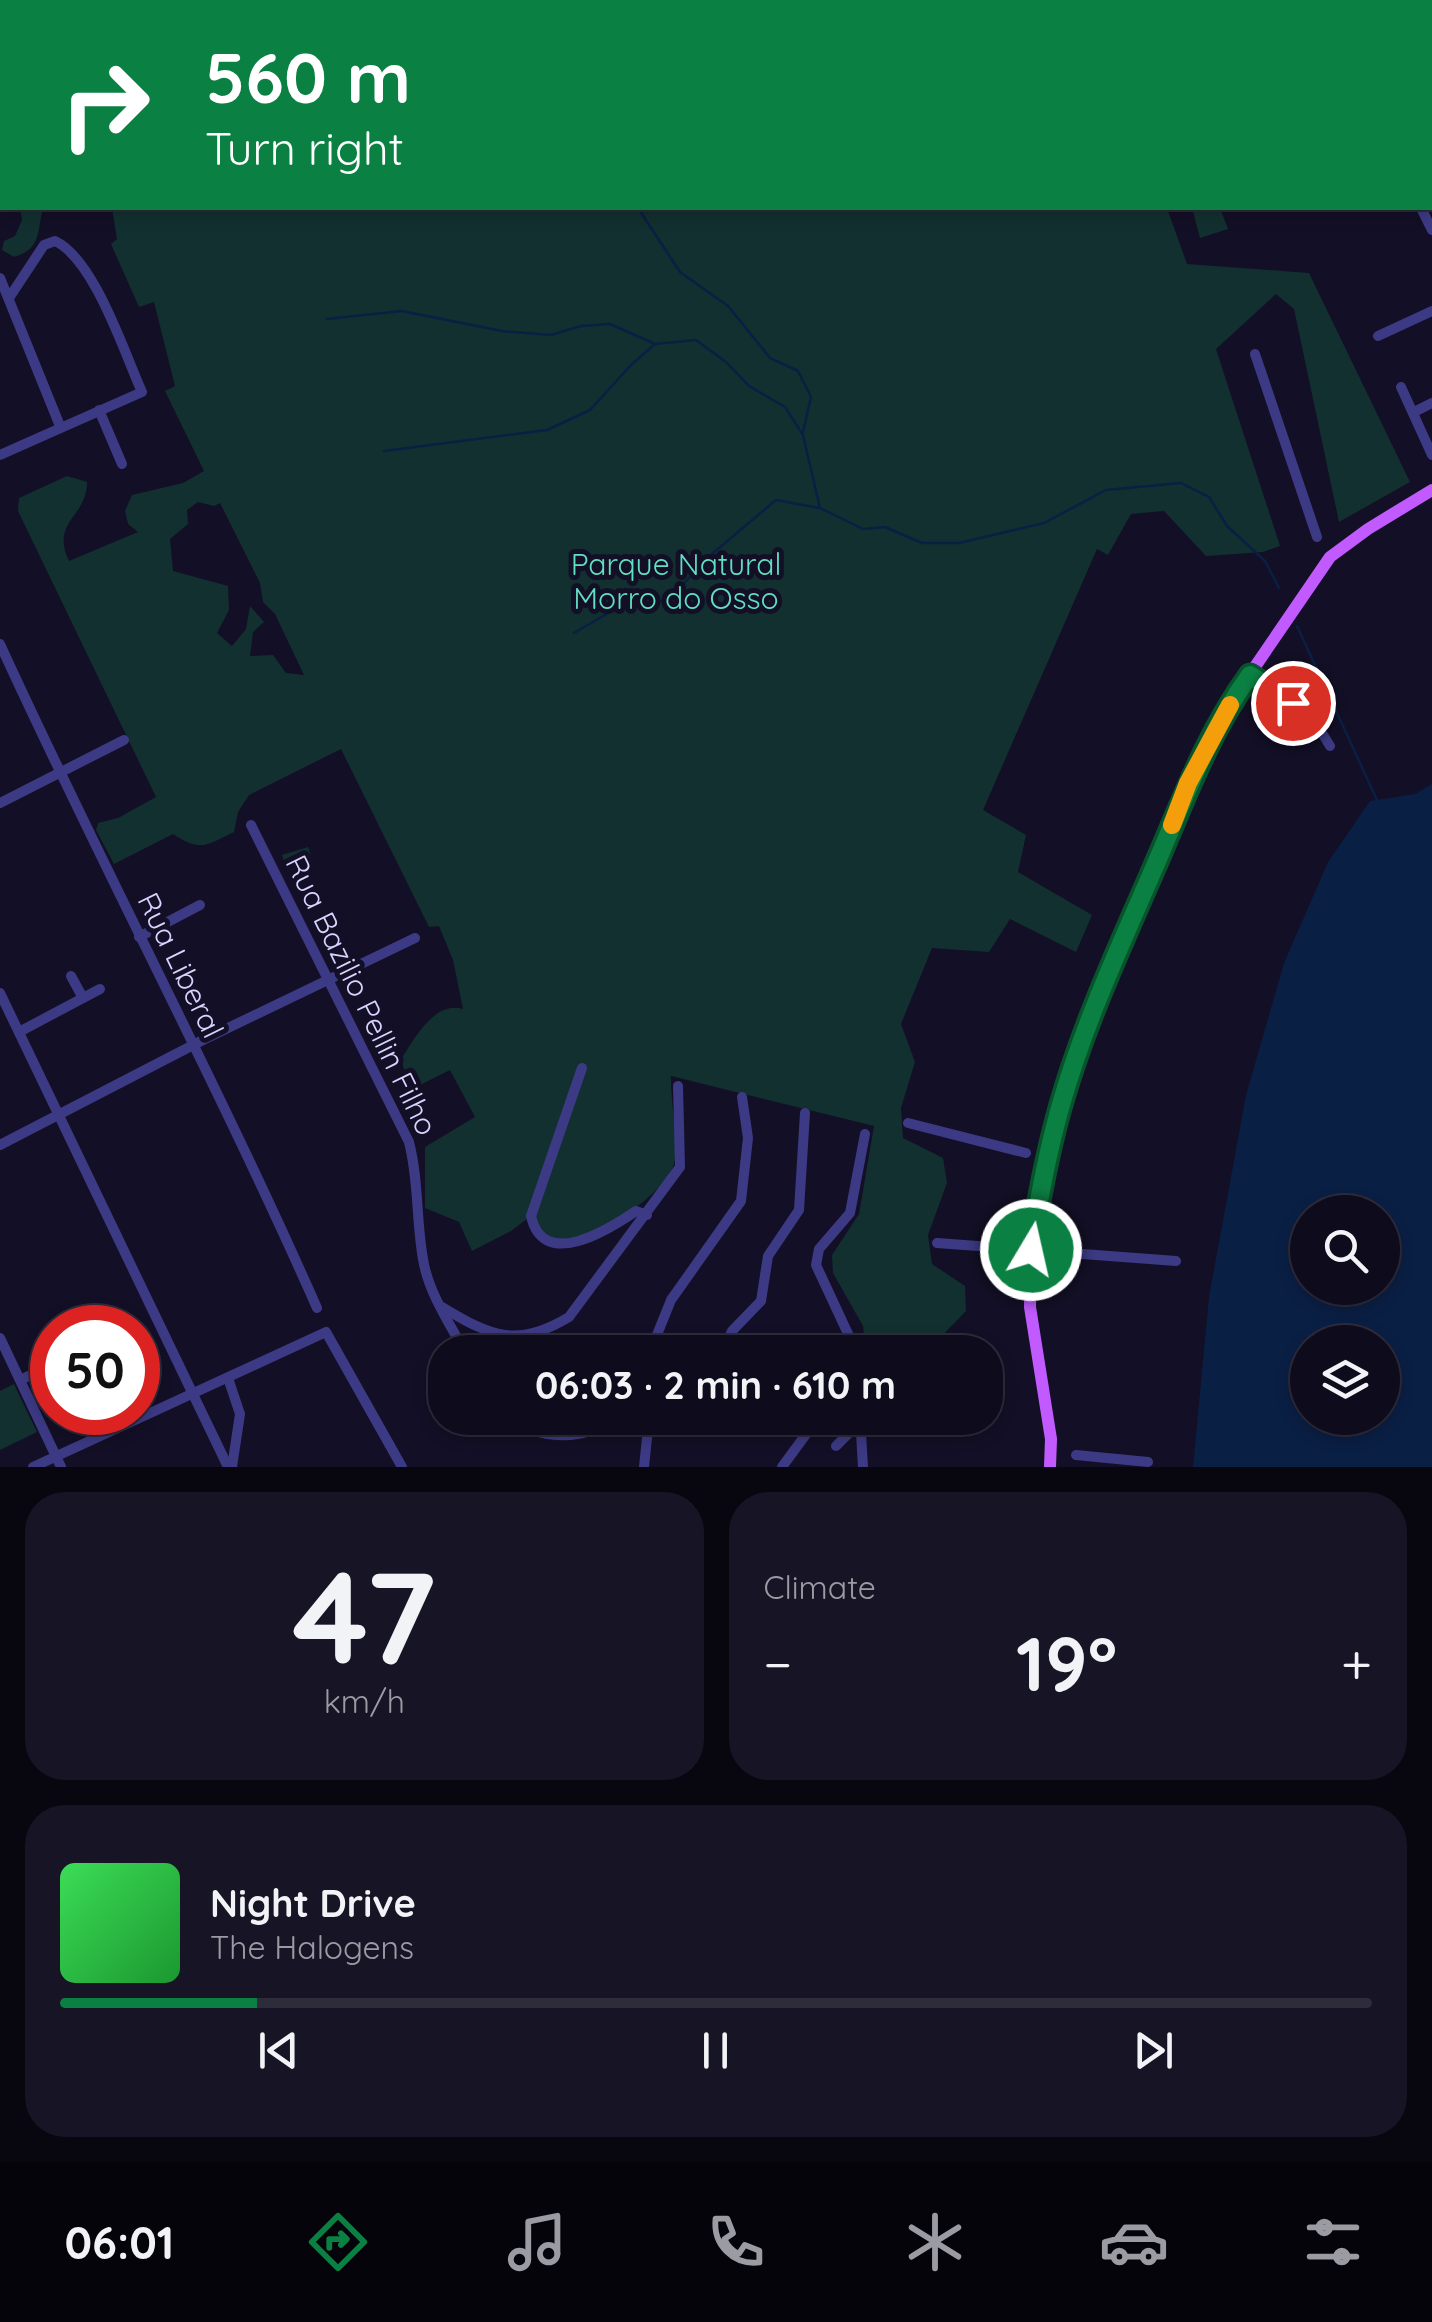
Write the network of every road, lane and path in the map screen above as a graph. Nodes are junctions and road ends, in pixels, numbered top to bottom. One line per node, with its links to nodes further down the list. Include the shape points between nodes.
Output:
1 (0, 278): 2 (street)
2 (9, 298): 8 (street, via 44,245 55,241 88,272 142,392); 10 (street)
3 (1432, 311): 4 (street)
4 (1378, 336)
5 (1255, 354): 15 (street)
6 (1401, 387): 12 (street)
7 (1432, 404): 9 (street)
8 (99, 410): 10 (street); 13 (street)
9 (1418, 410)
10 (60, 426): 11 (street)
11 (0, 455)
12 (1432, 455)
13 (122, 464)
14 (1432, 490): 15 (main road)
15 (1330, 557): 17 (main road)
16 (0, 644): 22 (street, Rua Liberal)
17 (1250, 675): 18 (street); 43 (main road, via 1188,783)
18 (1293, 703): 19 (street); 21 (street)
19 (1274, 737)
20 (124, 740): 22 (street)
21 (1330, 746)
22 (59, 773): 23 (street); 26 (street, Rua Liberal)
23 (0, 803)
24 (251, 825): 29 (street, Rua Bazilio Pellin Filho)
25 (200, 905): 26 (street)
26 (139, 937): 34 (street, Rua Liberal)
27 (415, 938): 29 (street)
28 (71, 976): 32 (street)
29 (328, 981): 34 (street); 48 (street, Rua Bazilio Pellin Filho, via 409,1142 423,1260)
30 (100, 988): 32 (street)
31 (0, 994): 33 (street)
32 (83, 998): 33 (street)
33 (19, 1032): 39 (street)
34 (192, 1046): 39 (street); 49 (street, Rua Liberal)
35 (582, 1068): 44 (street, via 531,1216 538,1235 564,1245 605,1232 636,1212)
36 (678, 1086): 44 (street, via 680,1167)
37 (742, 1097): 51 (street, via 748,1138 741,1201 672,1300)
38 (805, 1113): 52 (street, via 799,1210 768,1256 761,1300)
39 (60, 1117): 42 (street); 58 (street)
40 (908, 1123): 43 (street)
41 (865, 1134): 53 (street, via 850,1212 818,1249 816,1265)
42 (0, 1146)
43 (1036, 1155): 46 (main road)
44 (647, 1215): 48 (street, via 569,1317 549,1329 508,1336)
45 (938, 1243): 46 (street)
46 (1031, 1250): 47 (street); 63 (main road, via 1030,1307)
47 (1176, 1261)
48 (441, 1307): 50 (street, Rua Bazilio Pellin Filho)
49 (317, 1308)
50 (456, 1335)
51 (657, 1335)
52 (730, 1335)
53 (849, 1335)
54 (0, 1338): 57 (street)
55 (30, 1376): 57 (street)
56 (228, 1378): 58 (street); 66 (street, via 240,1414); 67 (street, via 326,1332)
57 (20, 1380): 62 (street)
58 (192, 1393): 62 (street); 66 (street)
59 (647, 1435): 68 (street)
60 (806, 1435): 69 (street)
61 (836, 1446): 70 (street, via 852,1430 861,1432)
62 (59, 1462): 65 (street)
63 (1048, 1462): 64 (street, via 1073,1455)
64 (1148, 1462)
65 (34, 1467)
66 (230, 1467)
67 (402, 1467)
68 (644, 1467)
69 (782, 1467)
70 (863, 1467)

